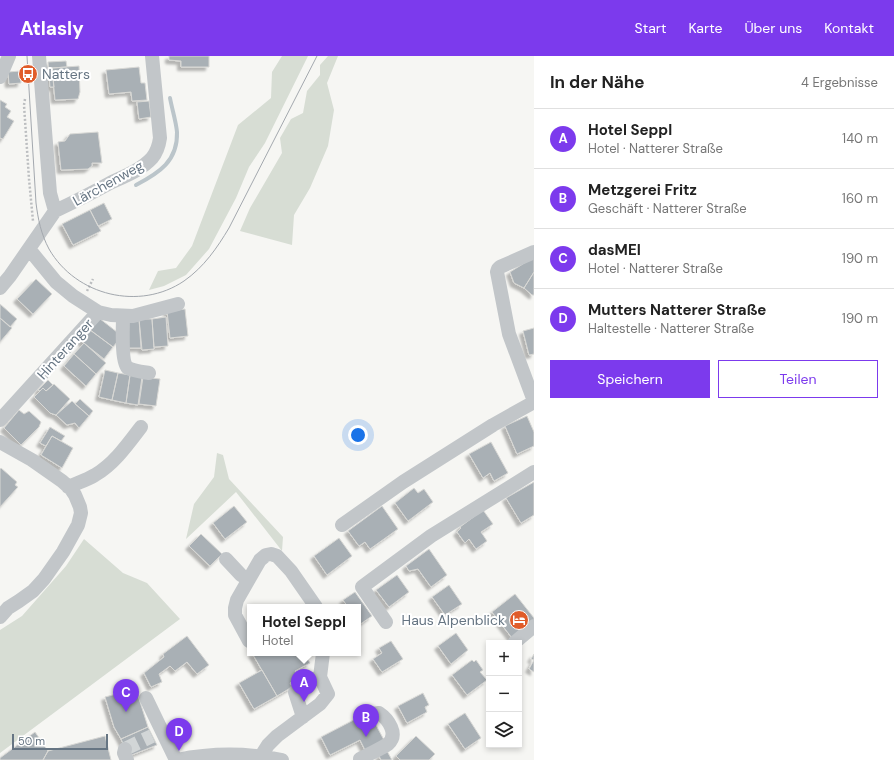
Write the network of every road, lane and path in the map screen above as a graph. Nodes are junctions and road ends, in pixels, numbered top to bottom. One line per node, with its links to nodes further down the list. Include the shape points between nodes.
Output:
1 (9, 56): 4 (street)
2 (39, 56): 6 (street, via 50,193)
3 (152, 56): 6 (street, Lärchenweg, via 160,138 156,152 134,171)
4 (0, 77)
5 (25, 99): 7 (path)
6 (55, 211): 7 (street)
7 (33, 243): 9 (street); 11 (street, Hinteranger, via 56,282)
8 (534, 252): 14 (street, via 500,267 497,272 509,334)
9 (0, 288)
10 (178, 304): 12 (street, via 133,316)
11 (98, 312): 12 (street); 15 (street, Hinteranger)
12 (123, 316): 13 (street, via 125,365 130,369)
13 (149, 373)
14 (534, 402): 20 (street, via 403,482)
15 (0, 420)
16 (141, 427): 19 (street, via 104,469 94,476)
17 (0, 442): 19 (street, via 55,475)
18 (534, 472): 25 (street, via 431,536 362,587)
19 (68, 486): 24 (street, via 80,507 78,525 44,579 26,597)
20 (342, 525)
21 (226, 559): 22 (street, via 241,575)
22 (250, 572): 23 (street, via 266,555 277,556); 27 (street, via 235,608 235,614)
23 (314, 604)
24 (3, 610)
25 (386, 622)
26 (534, 626): 28 (street)
27 (247, 637)
28 (518, 640)
29 (323, 656): 30 (street)
30 (320, 677): 33 (street, via 330,692 320,704); 33 (street, via 304,682 295,692)
31 (146, 698): 37 (street)
32 (373, 714): 39 (street, via 381,714 389,723 392,736 387,744)
33 (303, 717): 35 (street, via 277,736)
34 (152, 736): 36 (street, via 156,735)
35 (261, 756): 37 (street, via 218,755); 38 (street)
36 (167, 760)
37 (176, 760)
38 (282, 760)
39 (360, 760)

